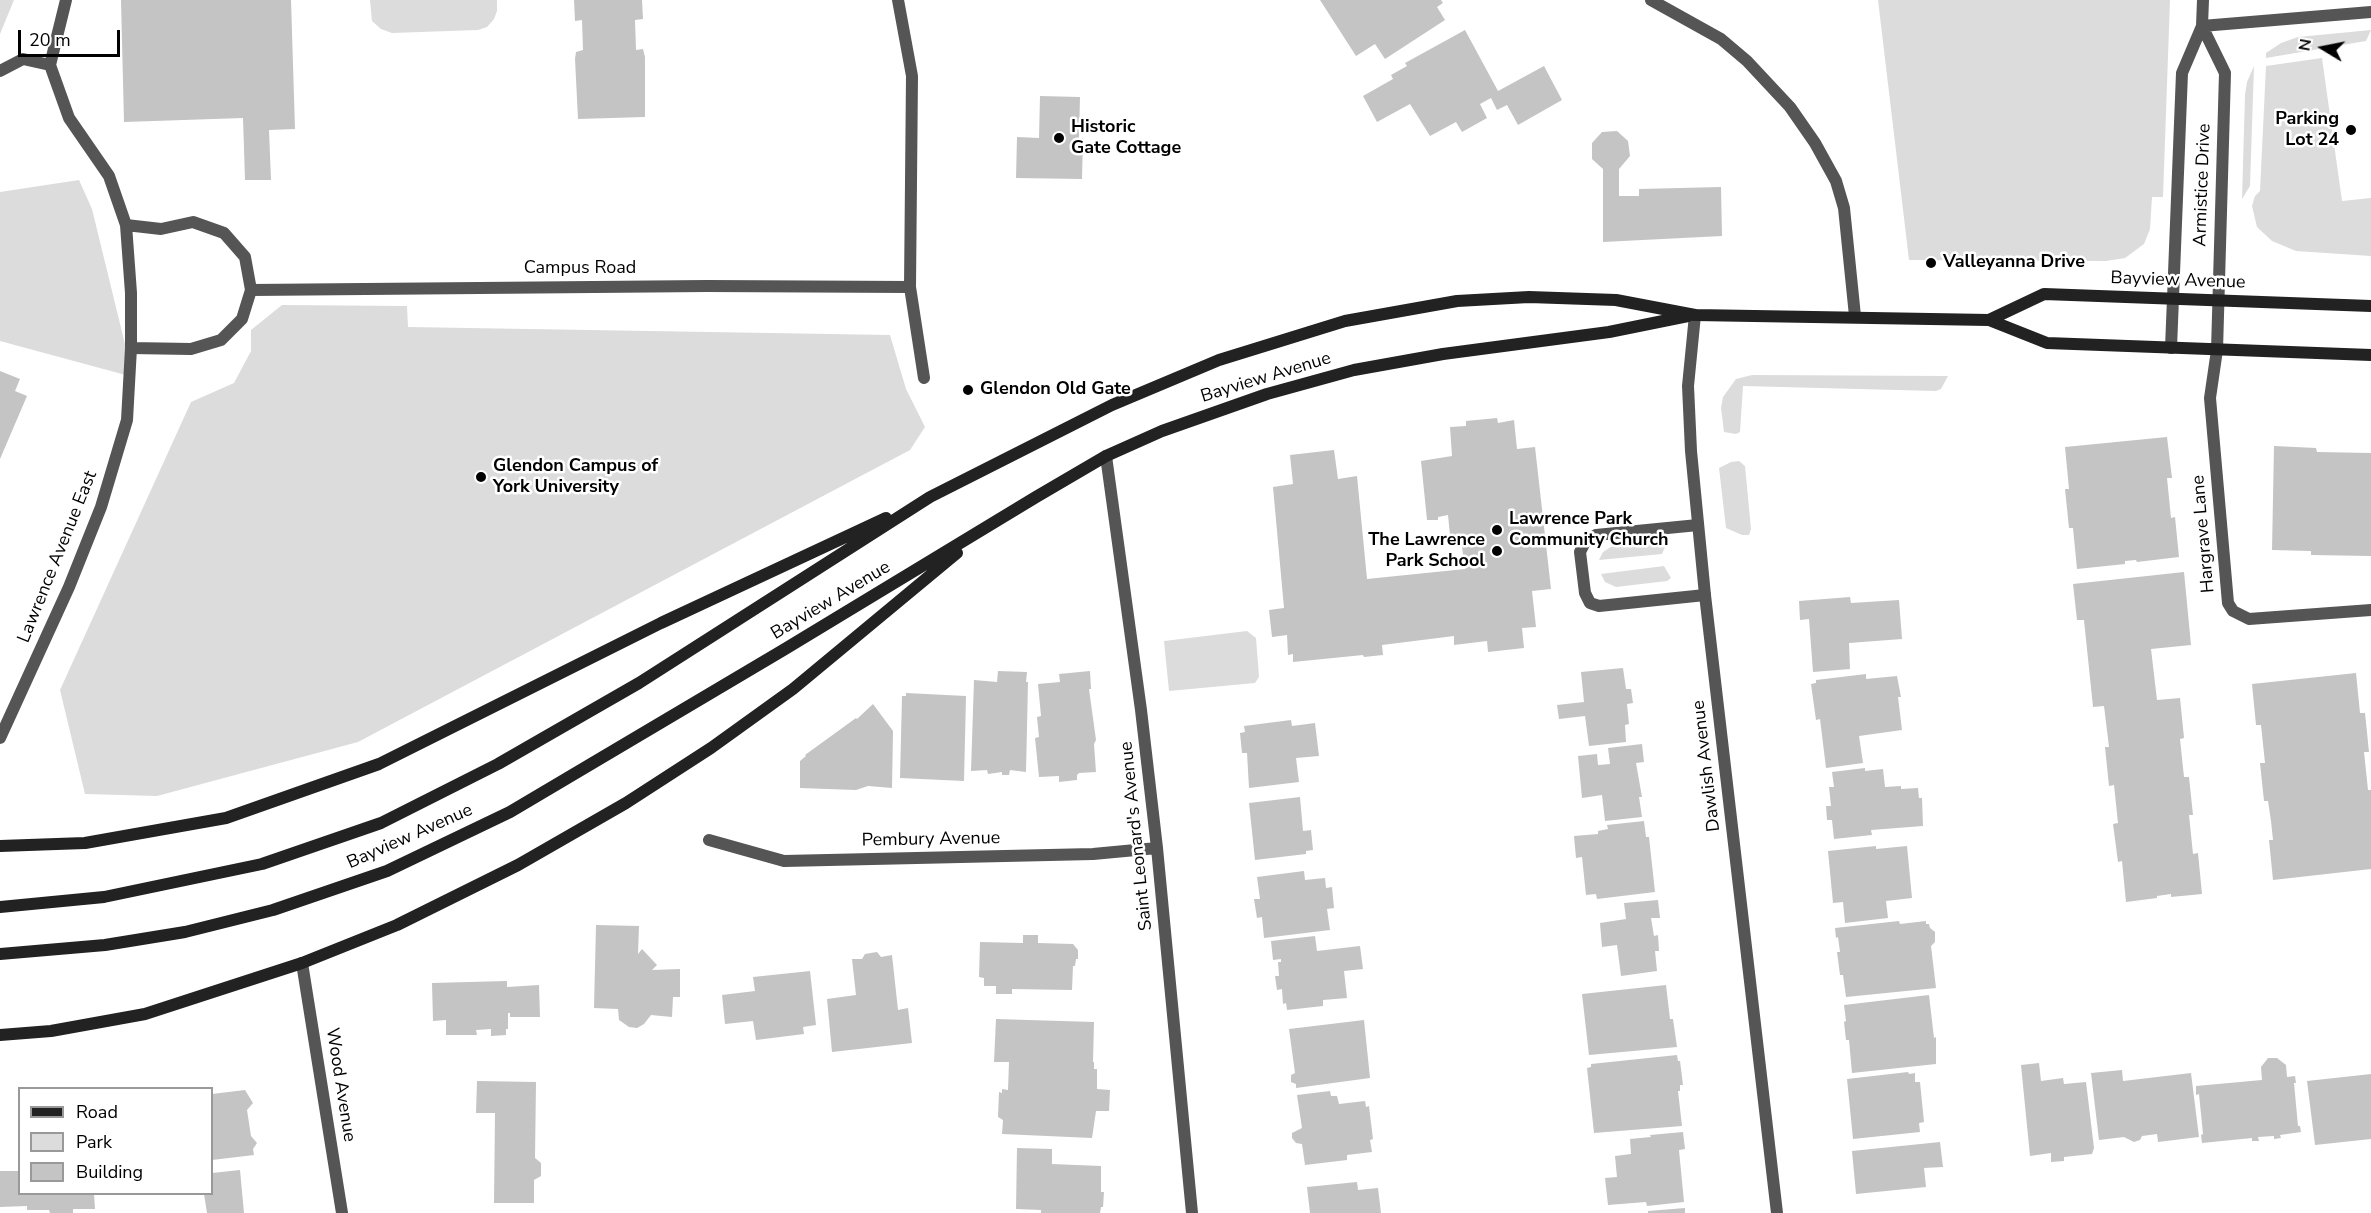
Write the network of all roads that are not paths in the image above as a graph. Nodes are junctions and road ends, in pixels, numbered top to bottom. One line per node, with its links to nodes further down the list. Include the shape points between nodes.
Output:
1 (66, 0): 7 (street)
2 (898, 0): 10 (street, via 912,76)
3 (1651, 0): 16 (street, via 1730,46 1773,87 1815,143 1836,181 1844,208)
4 (2203, 0): 6 (street, Armistice Drive)
5 (2371, 12): 6 (street)
6 (2202, 26): 12 (street, Armistice Drive, via 2182,73); 13 (street, Armistice Drive, via 2224,73)
7 (50, 65): 8 (street, via 23,59); 9 (street, via 69,118 108,176)
8 (0, 71)
9 (126, 225): 11 (street, via 161,229 193,222 224,233 245,257); 18 (street)
10 (910, 287): 11 (street, Campus Road); 22 (street)
11 (251, 290): 18 (street, via 242,319 221,340 191,349)
12 (2173, 298): 13 (main road, Bayview Avenue); 17 (main road, Bayview Avenue, via 2044,294); 19 (street, Armistice Drive)
13 (2218, 301): 14 (main road, Bayview Avenue); 20 (street, Armistice Drive)
14 (2371, 306)
15 (1695, 315): 16 (main road, Bayview Avenue); 23 (main road, Bayview Avenue, via 1609,332 1354,370 1257,397); 24 (main road, Bayview Avenue, via 1616,300 1529,297 1457,301 1346,321 1219,360 1112,405); 25 (street, Dawlish Avenue, via 1688,386)
16 (1855, 316): 17 (main road, Bayview Avenue)
17 (1989, 320): 19 (main road, Bayview Avenue, via 2047,343)
18 (130, 348): 29 (street, Lawrence Avenue East, via 127,420 101,507)
19 (2171, 348): 20 (main road, Bayview Avenue)
20 (2217, 350): 21 (main road, Bayview Avenue); 28 (street, Hargrave Lane, via 2210,398 2227,596 2233,611 2249,619)
21 (2371, 355)
22 (924, 378)
23 (1106, 456): 26 (main road, Bayview Avenue); 32 (street, Saint Leonard's Avenue)
24 (930, 497): 31 (main road, via 661,623 379,764 226,818 85,843); 33 (main road, Bayview Avenue, via 639,683 498,764 381,823 262,864 104,897)
25 (1698, 525): 27 (street, Dawlish Avenue); 27 (street, via 1596,535 1585,542 1580,552 1590,603 1599,606)
26 (988, 527): 34 (main road, Bayview Avenue, via 510,812 387,870 273,910 185,932 105,945); 35 (main road, via 793,688 626,803 518,865 397,925)
27 (1705, 595): 39 (street, Dawlish Avenue)
28 (2371, 610)
29 (0, 738)
30 (709, 840): 32 (street, Pembury Avenue, via 784,861 1093,854)
31 (0, 846)
32 (1157, 848): 38 (street, Saint Leonard's Avenue)
33 (0, 907)
34 (0, 954)
35 (302, 963): 36 (main road, via 145,1014 51,1031); 37 (street, Wood Avenue)
36 (0, 1035)
37 (342, 1213)
38 (1192, 1213)
39 (1777, 1213)

